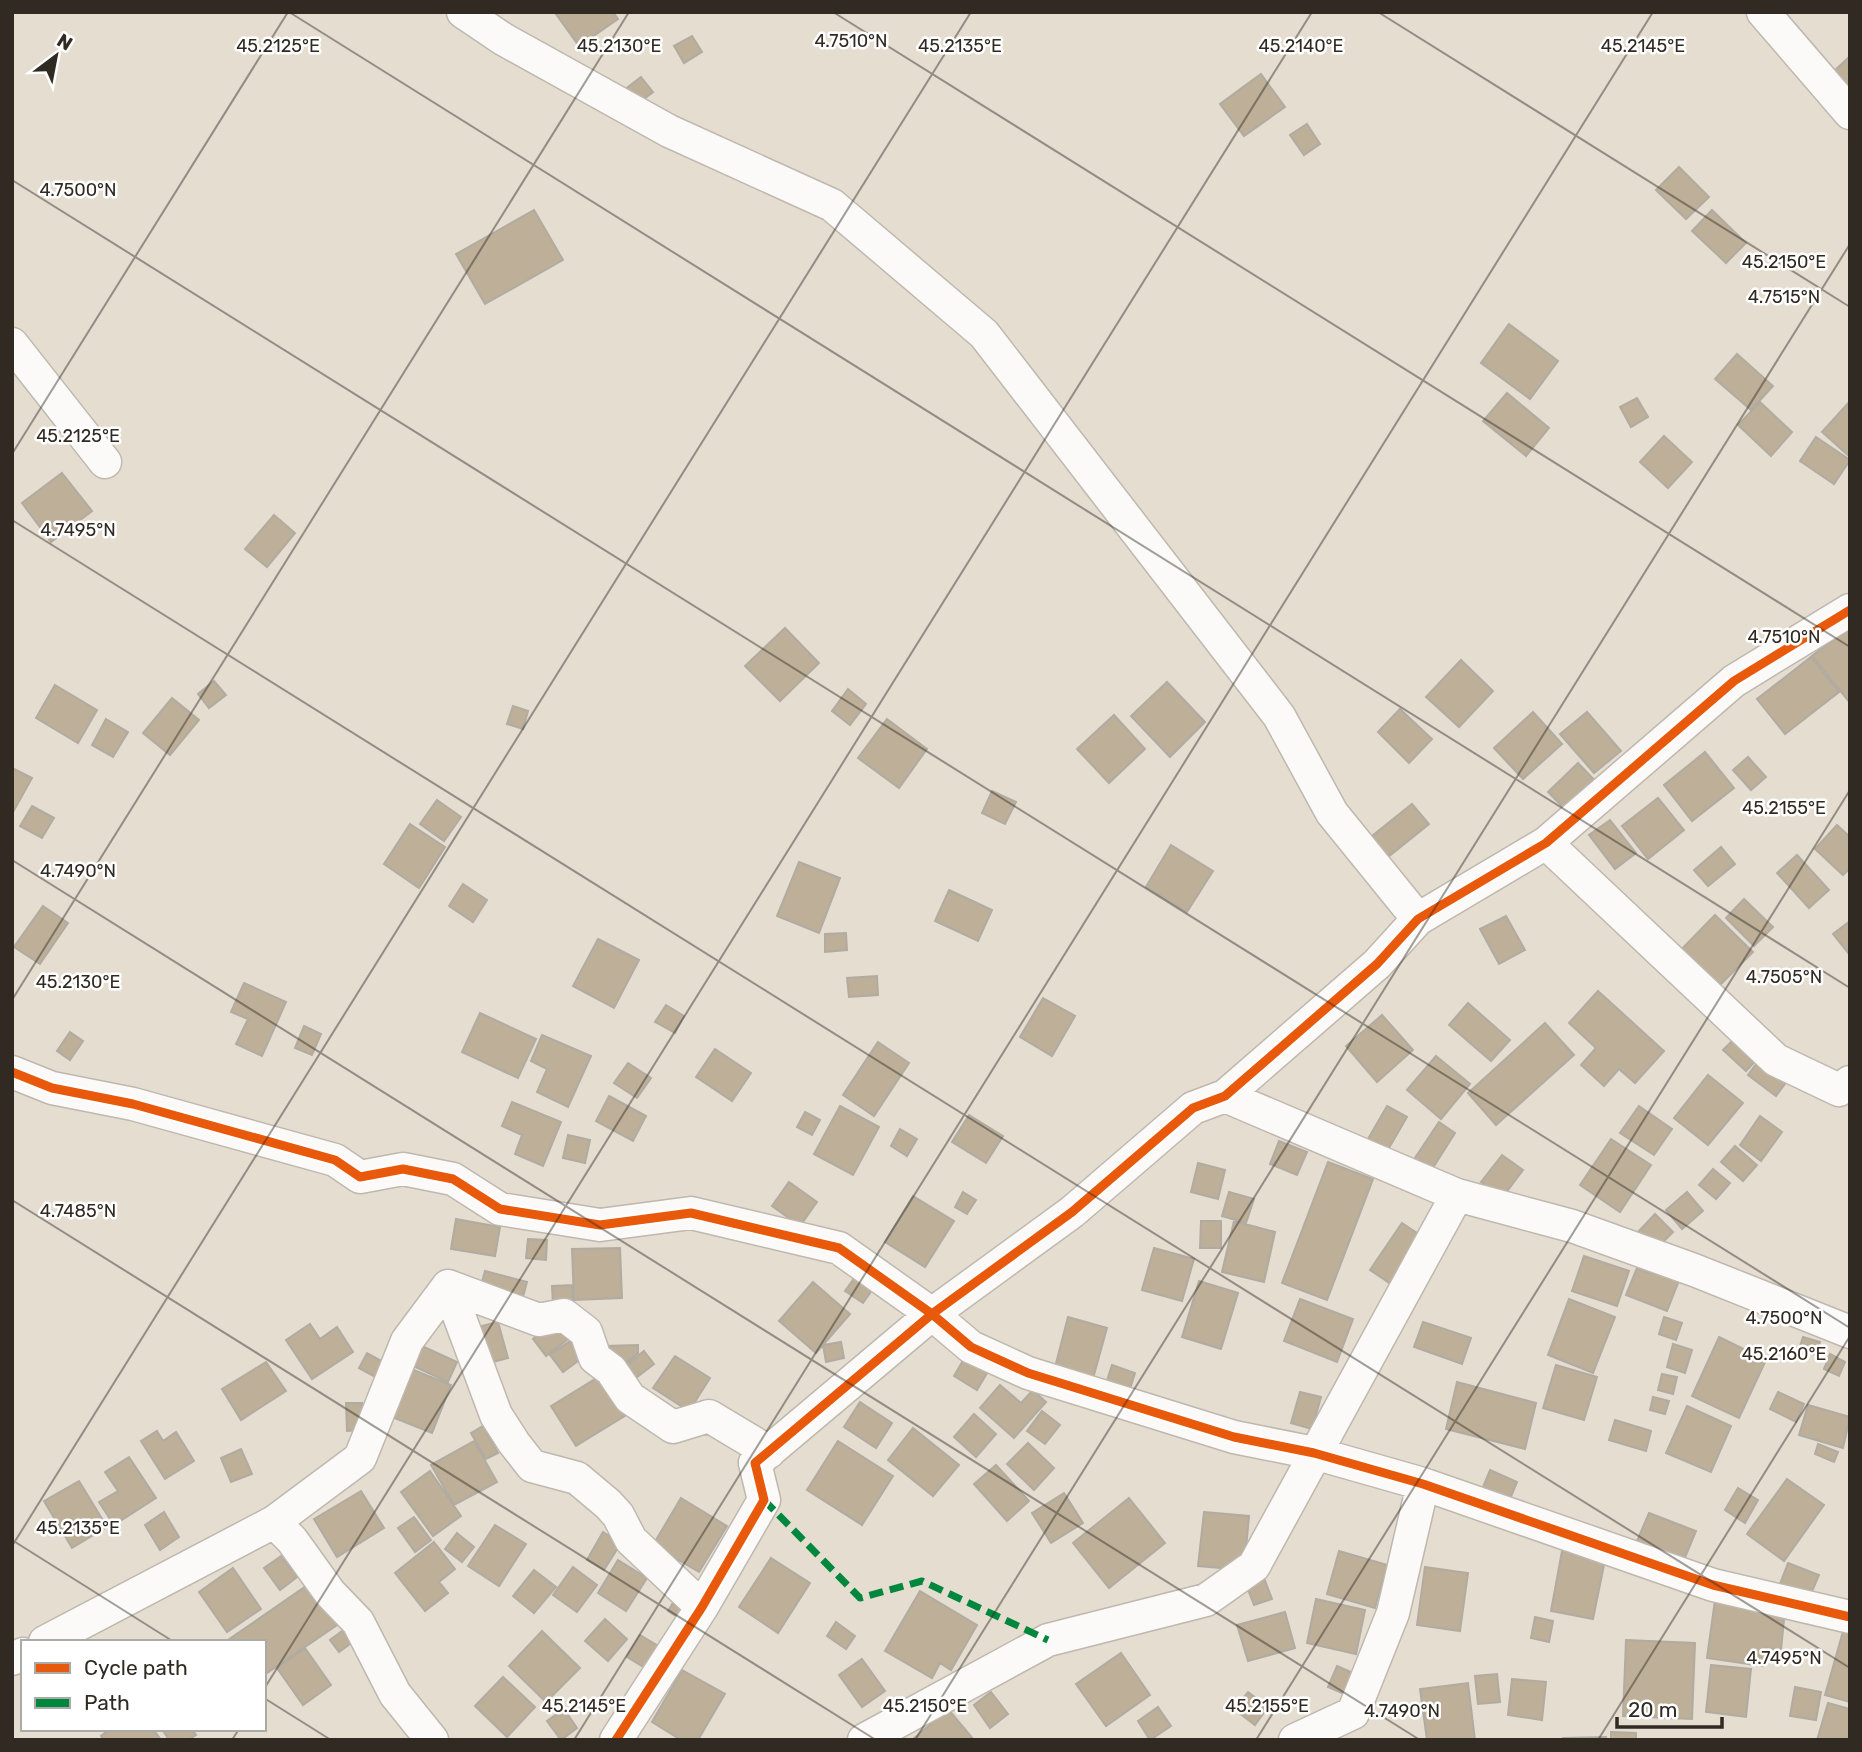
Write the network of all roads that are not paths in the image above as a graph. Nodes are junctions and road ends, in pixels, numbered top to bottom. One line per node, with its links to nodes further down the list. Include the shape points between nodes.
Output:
1 (463, 12): 8 (street, via 669,131 832,205 984,334 1279,716 1332,813)
2 (1763, 12): 3 (street)
3 (1850, 113)
4 (12, 344): 5 (street)
5 (105, 462)
6 (1850, 610): 7 (street, via 1734,681)
7 (1545, 843): 8 (street); 10 (street, via 1776,1060 1839,1090)
8 (1418, 919): 11 (street, via 1377,964)
9 (12, 1072): 14 (street, via 52,1088 133,1104 335,1160 360,1177 403,1169 453,1179 500,1209 600,1225 691,1213 839,1248)
10 (1850, 1082)
11 (1225, 1096): 12 (street); 14 (street, via 1194,1108 1072,1212)
12 (1457, 1195): 15 (street, via 1572,1226); 17 (street)
13 (448, 1286): 16 (street, via 539,1320 564,1315 586,1332 595,1358 611,1370 630,1398 673,1427 709,1416); 19 (street, via 407,1340 360,1458); 20 (street, via 496,1415 532,1466 577,1478 618,1515 631,1540)
14 (932, 1314): 16 (street); 17 (street, via 971,1347 1028,1374 1234,1437)
15 (1850, 1332)
16 (769, 1452): 20 (street, via 755,1463 764,1500)
17 (1314, 1453): 18 (street); 26 (street, via 1254,1566 1206,1600 1048,1640)
18 (1423, 1484): 21 (street, via 1713,1585); 23 (street, via 1393,1613 1353,1713)
19 (274, 1521): 22 (street); 24 (street, via 358,1622 395,1694)
20 (702, 1607): 25 (street)
21 (1850, 1616)
22 (50, 1640)
23 (1297, 1739)
24 (432, 1740)
25 (616, 1740)
26 (864, 1740)

